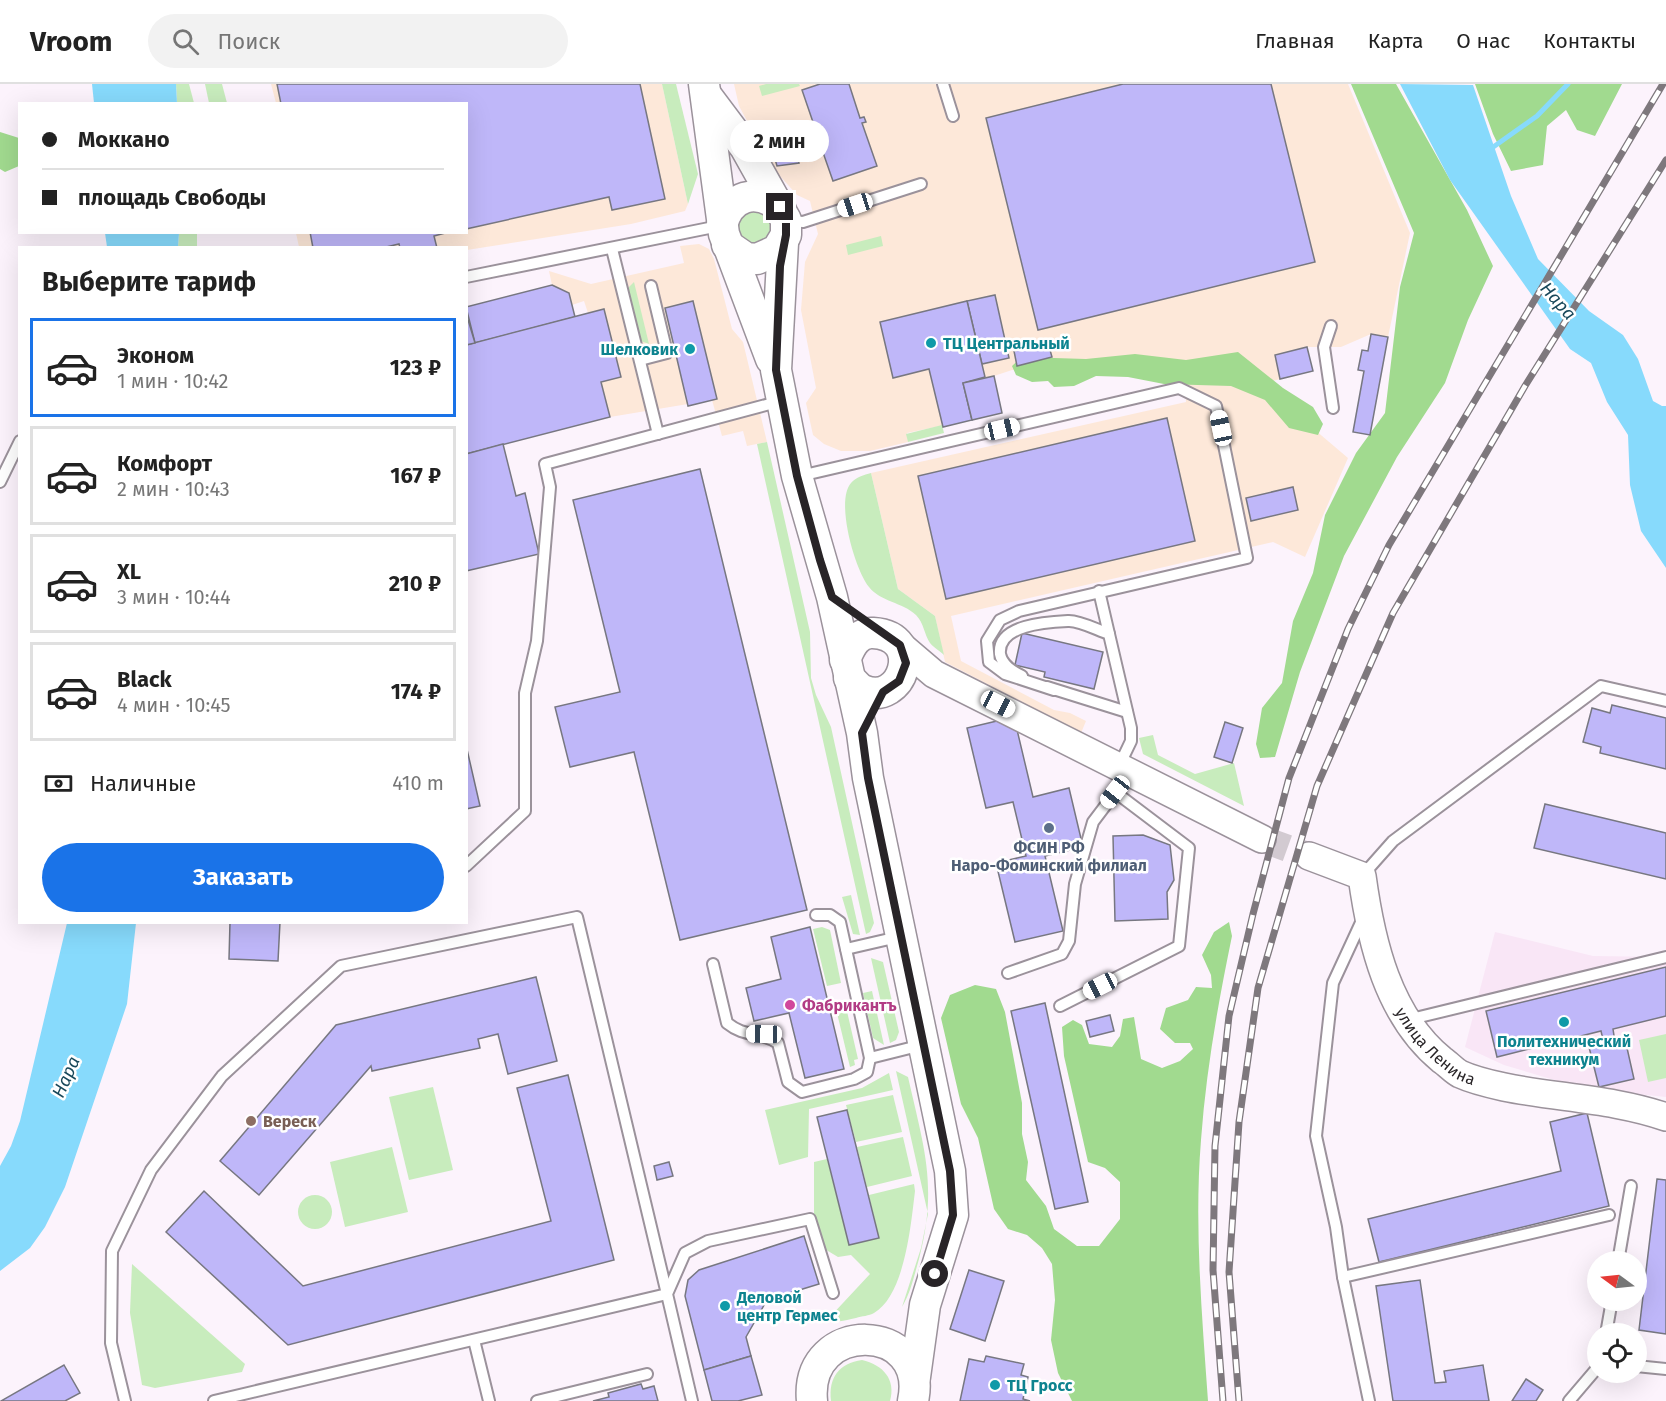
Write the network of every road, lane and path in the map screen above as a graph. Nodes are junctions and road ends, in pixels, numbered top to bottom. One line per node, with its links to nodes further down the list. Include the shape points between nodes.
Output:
1 (943, 84): 3 (lane)
2 (705, 89): 5 (main road, via 745,147); 6 (main road)
3 (952, 116)
4 (921, 184): 5 (lane, via 803,222)
5 (783, 223): 6 (main road, via 768,256 757,259 746,258); 6 (main road, via 770,199 744,196 726,213); 12 (main road)
6 (725, 235): 7 (lane); 12 (main road)
7 (612, 249): 8 (lane); 11 (lane)
8 (468, 277)
9 (651, 286): 11 (lane, via 667,354)
10 (1330, 326): 14 (lane, via 1324,347)
11 (640, 360): 15 (lane)
12 (776, 370): 13 (main road)
13 (781, 401): 15 (lane); 17 (main road)
14 (1333, 408)
15 (658, 434): 33 (lane, via 545,464 550,488 537,641 525,693 525,811)
16 (18, 445): 18 (lane)
17 (797, 476): 19 (lane, via 1179,388 1216,406 1247,558); 20 (main road)
18 (0, 482)
19 (1099, 591): 21 (lane); 26 (lane, via 1018,611 1000,620 987,641 989,662 1005,674)
20 (832, 597): 22 (main road); 23 (main road)
21 (1109, 634): 26 (lane, via 1072,621 1021,628 1007,635 1000,646 1003,663); 28 (lane)
22 (893, 639): 23 (main road, via 868,633 852,643); 24 (street); 25 (main road, via 906,663)
23 (847, 669): 25 (main road, via 864,691); 29 (main road)
24 (934, 674): 25 (street); 30 (street)
25 (891, 687): 29 (main road)
26 (1054, 690): 28 (lane)
27 (1666, 702): 34 (lane, via 1601,686 1393,841)
28 (1127, 712): 30 (lane, via 1131,741)
29 (862, 733): 37 (main road)
30 (1122, 777): 31 (street); 41 (lane, via 1092,822 1062,954); 42 (lane, via 1189,848 1179,946)
31 (1262, 839)
32 (1309, 855): 34 (street)
33 (468, 864)
34 (1362, 876): 35 (street, улица Ленина)
35 (1367, 910): 43 (street, улица Ленина, via 1381,968); 50 (lane, via 1333,983 1316,1136)
36 (816, 915): 38 (lane, via 830,915 840,922)
37 (901, 936): 38 (lane); 44 (main road)
38 (846, 950): 45 (lane)
39 (1666, 957): 43 (lane)
40 (713, 964): 45 (lane, via 727,1023 740,1034 764,1034 778,1043 788,1082 802,1092 854,1079 867,1072)
41 (1008, 972)
42 (1060, 1006)
43 (1407, 1020): 46 (street, улица Ленина, via 1427,1047 1460,1073 1505,1087 1582,1098)
44 (924, 1044): 45 (lane); 53 (main road, via 950,1171 953,1215)
45 (870, 1058)
46 (1666, 1117)
47 (1631, 1186): 49 (lane)
48 (1609, 1215): 50 (lane)
49 (1620, 1251)
50 (1343, 1276): 67 (lane)
51 (833, 1293): 52 (lane, via 810,1219 708,1241 685,1253)
52 (667, 1294): 54 (lane); 61 (lane, via 577,917 342,966 222,1076 151,1170 112,1251 111,1343); 65 (lane)
53 (925, 1305): 55 (main road); 60 (main road)
54 (474, 1340): 62 (lane); 63 (lane)
55 (875, 1340): 60 (main road, via 896,1349 908,1362); 66 (main road, via 852,1340 831,1351 817,1369)
56 (1647, 1367): 57 (lane)
57 (1666, 1369)
58 (647, 1374): 64 (lane)
59 (1587, 1380): 68 (lane)
60 (914, 1389)
61 (125, 1401)
62 (214, 1401)
63 (489, 1401)
64 (537, 1401)
65 (692, 1401)
66 (813, 1401)
67 (1369, 1401)
68 (1569, 1401)

